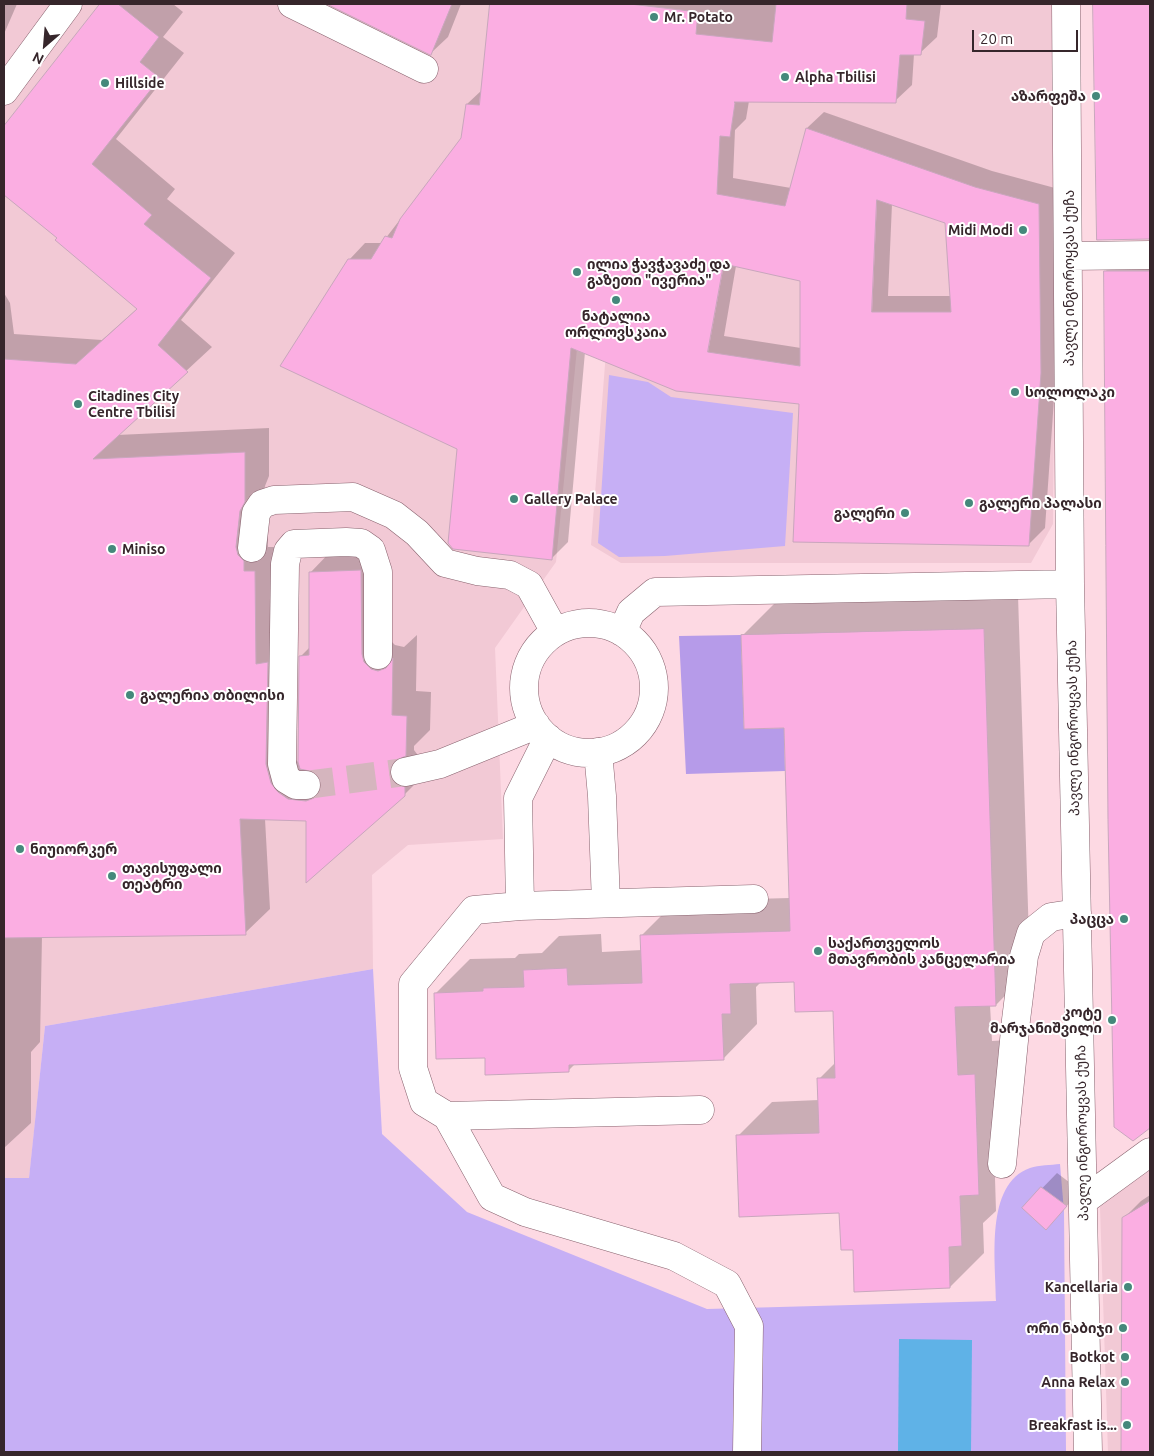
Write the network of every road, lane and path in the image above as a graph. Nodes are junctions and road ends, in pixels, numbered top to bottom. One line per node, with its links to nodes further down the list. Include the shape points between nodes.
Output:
1 (68, 4): 5 (street)
2 (292, 4): 4 (street)
3 (1066, 4): 6 (street, პავლე ინგოროყვას ქუჩა)
4 (424, 69)
5 (4, 91)
6 (1069, 256): 7 (street); 9 (street, პავლე ინგოროყვას ქუჩა)
7 (1150, 256)
8 (252, 548): 10 (street, via 256,514 262,504 274,500 353,497 394,515 417,533 445,563 510,575 529,584)
9 (1070, 584): 11 (street, via 655,592 631,612); 20 (street, პავლე ინგოროყვას ქუჩა)
10 (555, 632): 11 (street, via 571,625 588,623 606,625); 13 (street, via 541,643 525,675 527,710)
11 (622, 632): 14 (street, via 636,643 646,658 654,692 642,725 630,738)
12 (378, 655): 16 (street, via 378,572 371,550 361,544 346,542 294,544 288,551 285,564 282,764 286,779 296,785)
13 (542, 732): 14 (street, via 563,748); 15 (street); 19 (street, via 518,798)
14 (598, 752): 18 (street)
15 (405, 772)
16 (306, 785)
17 (754, 899): 18 (street)
18 (606, 903): 19 (street)
19 (520, 906): 22 (street, via 474,910 413,984 413,1068 424,1102)
20 (1077, 913): 24 (street, via 1051,917 1031,933 1024,956); 25 (street, პავლე ინგოროყვას ქუჩა)
21 (700, 1110): 22 (street)
22 (447, 1116): 26 (street, via 492,1197 525,1212 674,1256 727,1284 749,1326)
23 (1150, 1152): 25 (street)
24 (1002, 1164)
25 (1084, 1201): 27 (street, პავლე ინგოროყვას ქუჩა)
26 (747, 1452)
27 (1088, 1452)

